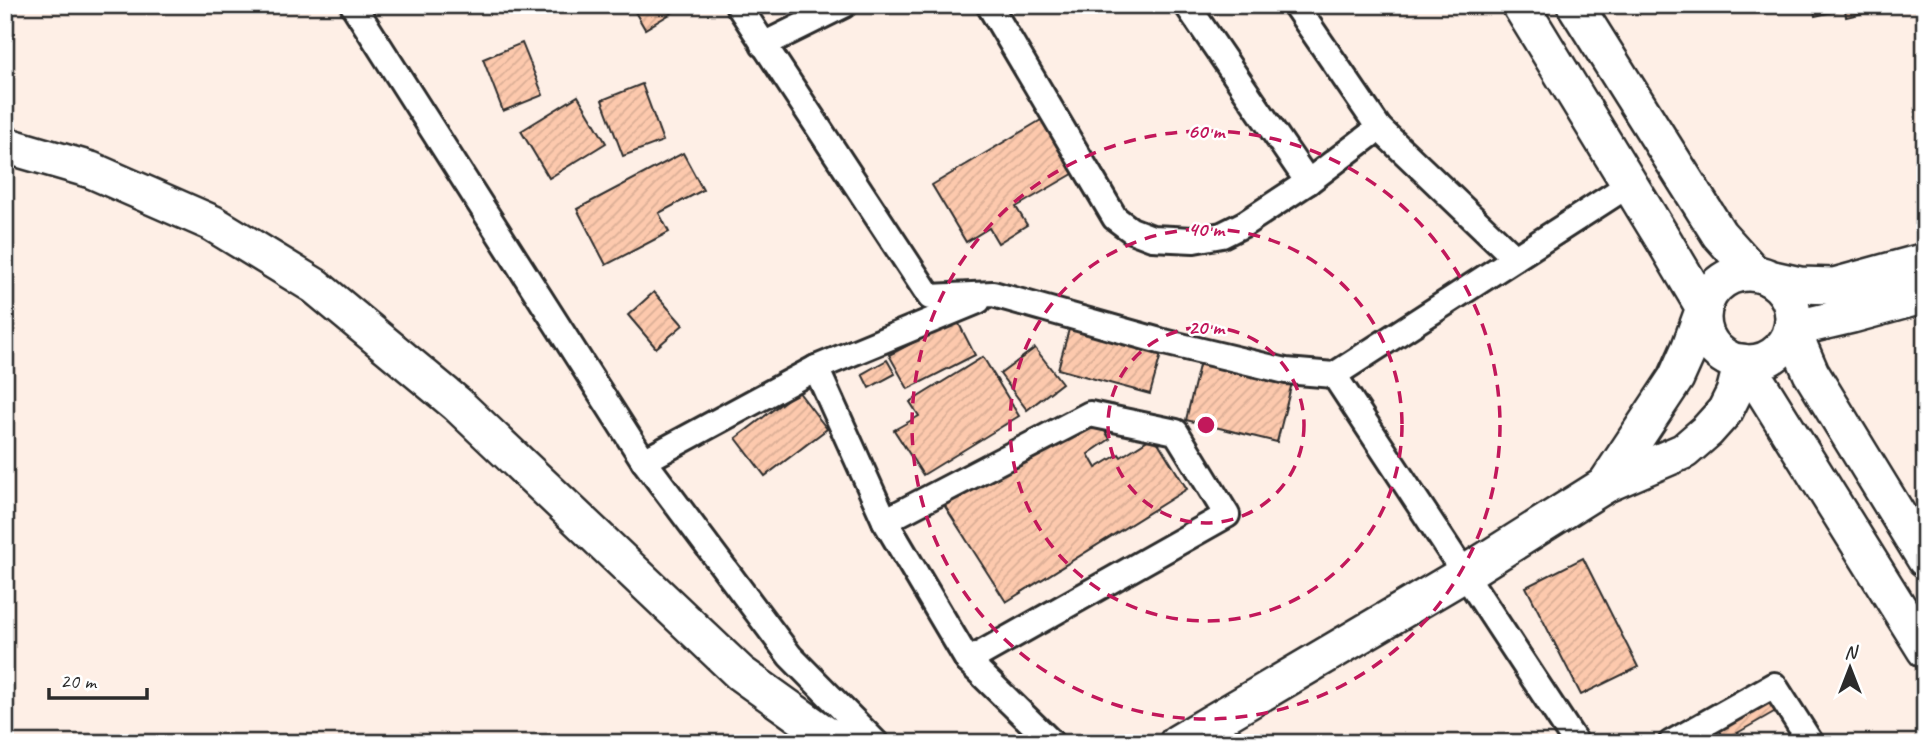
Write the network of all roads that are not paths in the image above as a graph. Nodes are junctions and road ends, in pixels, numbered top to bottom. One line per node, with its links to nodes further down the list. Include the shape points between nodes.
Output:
1 (353, 5): 24 (street)
2 (738, 5): 9 (street)
3 (844, 5): 9 (street)
4 (989, 5): 12 (street, via 1115,218 1131,230 1172,240 1222,235)
5 (1187, 5): 12 (street)
6 (1295, 5): 10 (street)
7 (1520, 5): 13 (main road)
8 (1575, 5): 16 (main road, via 1719,234)
9 (763, 45): 17 (street, via 930,297)
10 (1379, 128): 12 (street); 14 (street)
11 (5, 145): 31 (main road, via 91,170 212,223 315,286 457,404 740,673 825,734)
12 (1308, 182)
13 (1630, 184): 14 (street); 19 (main road)
14 (1515, 258): 23 (street)
15 (1925, 261): 16 (main road, via 1834,286 1800,285)
16 (1762, 276): 19 (main road, via 1738,274 1720,282); 20 (main road, via 1782,288 1790,301)
17 (993, 294): 22 (street); 23 (street, via 1286,371)
18 (1921, 302): 20 (main road)
19 (1704, 308): 21 (main road, via 1707,339 1730,360); 25 (main road, via 1676,378)
20 (1792, 329): 21 (main road, via 1775,354); 27 (main road, via 1811,373)
21 (1744, 363): 25 (main road, via 1725,411 1684,452); 29 (main road)
22 (817, 368): 24 (street); 26 (street)
23 (1334, 375): 28 (street)
24 (645, 461): 32 (street, via 789,656)
25 (1605, 485): 28 (main road)
26 (885, 521): 30 (street); 30 (street, via 1090,414 1177,432 1227,515)
27 (1925, 559)
28 (1464, 574): 34 (main road); 35 (street)
29 (1925, 650)
30 (968, 661): 33 (street)
31 (851, 743)
32 (876, 743)
33 (1052, 743)
34 (1177, 743)
35 (1576, 743)
36 (1671, 743): 37 (street, via 1774,685)
37 (1811, 743)

